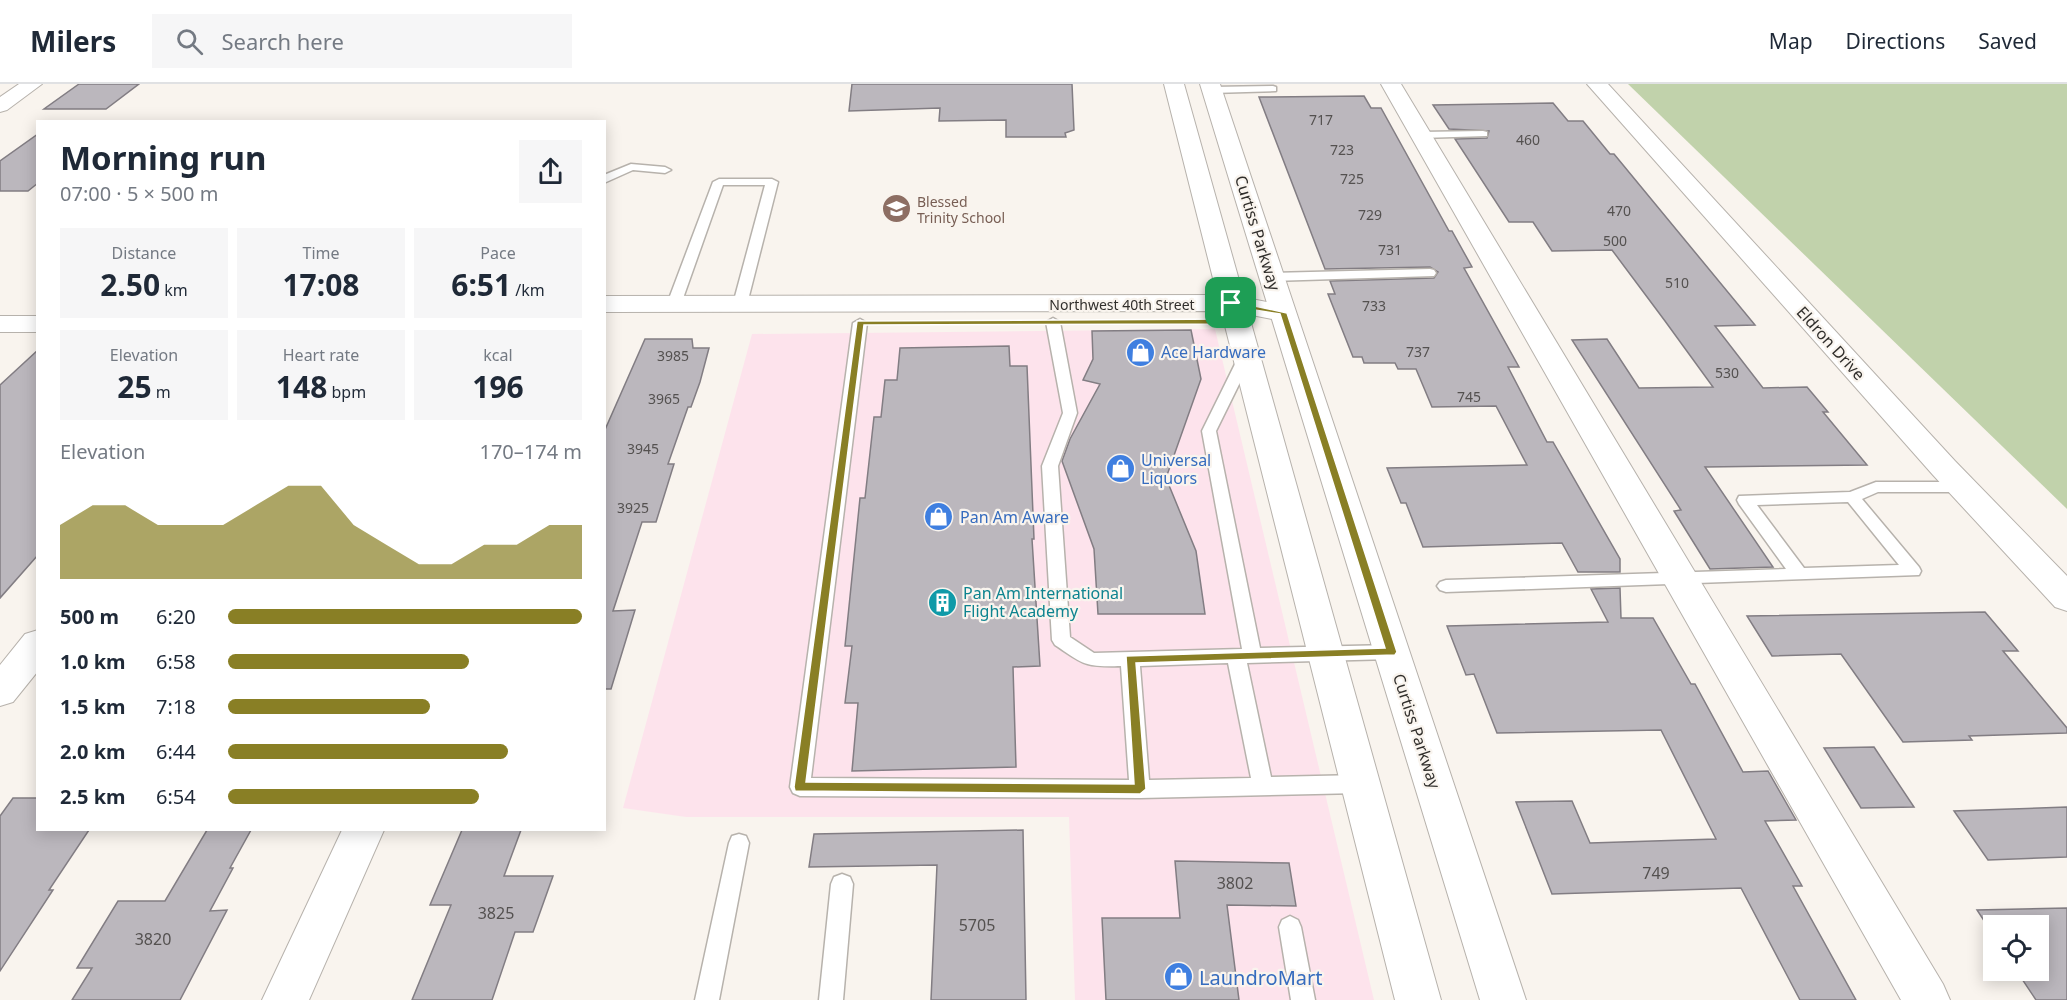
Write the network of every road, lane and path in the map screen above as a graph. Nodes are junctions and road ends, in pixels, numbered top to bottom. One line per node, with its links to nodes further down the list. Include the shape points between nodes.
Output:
1 (32, 84): 7 (street)
2 (1174, 84): 18 (street)
3 (1391, 84): 9 (street)
4 (1597, 84): 25 (street, Eldron Drive)
5 (1211, 87): 6 (lane); 13 (street, Curtiss Parkway)
6 (1273, 89)
7 (0, 106)
8 (1483, 134): 9 (lane)
9 (1421, 135): 28 (street)
10 (665, 170): 11 (lane, via 631,167)
11 (606, 179)
12 (1431, 273): 13 (lane)
13 (1271, 277): 19 (street, Curtiss Parkway)
14 (606, 304): 15 (street, Northwest 40th Street)
15 (674, 304): 16 (street, Northwest 40th Street); 16 (lane, via 719,182 772,182)
16 (740, 304): 18 (street, Northwest 40th Street)
17 (10, 311): 21 (street)
18 (1234, 313): 19 (street, Northwest 40th Street); 20 (street, Northwest 40th Street); 24 (street)
19 (1283, 313): 32 (street, Curtiss Parkway)
20 (1053, 322): 23 (street, Northwest 40th Street); 35 (lane, via 1070,413 1050,466 1061,640 1092,660)
21 (36, 323)
22 (606, 323): 23 (street, Northwest 40th Street)
23 (860, 323): 39 (lane, via 800,787)
24 (1246, 356): 33 (street); 34 (lane, via 1209,431)
25 (1961, 487): 26 (lane, via 1876,487); 30 (street, Eldron Drive)
26 (1852, 497): 27 (lane, via 1745,500); 27 (lane, via 1913,571)
27 (1799, 574): 28 (lane)
28 (1680, 578): 29 (lane); 50 (street)
29 (1446, 586)
30 (2067, 598)
31 (36, 646): 36 (street)
32 (1392, 652): 33 (lane); 49 (street, Curtiss Parkway)
33 (1325, 654): 34 (lane); 37 (street)
34 (1244, 656): 35 (lane); 38 (lane)
35 (1130, 659): 39 (lane)
36 (0, 691)
37 (1360, 784): 38 (lane); 48 (street)
38 (1263, 786): 39 (lane)
39 (1140, 789)
40 (363, 831): 44 (street)
41 (739, 843): 45 (lane)
42 (842, 884): 46 (lane)
43 (1290, 927): 47 (lane)
44 (285, 1000)
45 (707, 1000)
46 (831, 1000)
47 (1303, 1000)
48 (1418, 1000)
49 (1503, 1000)
50 (1927, 1000)

